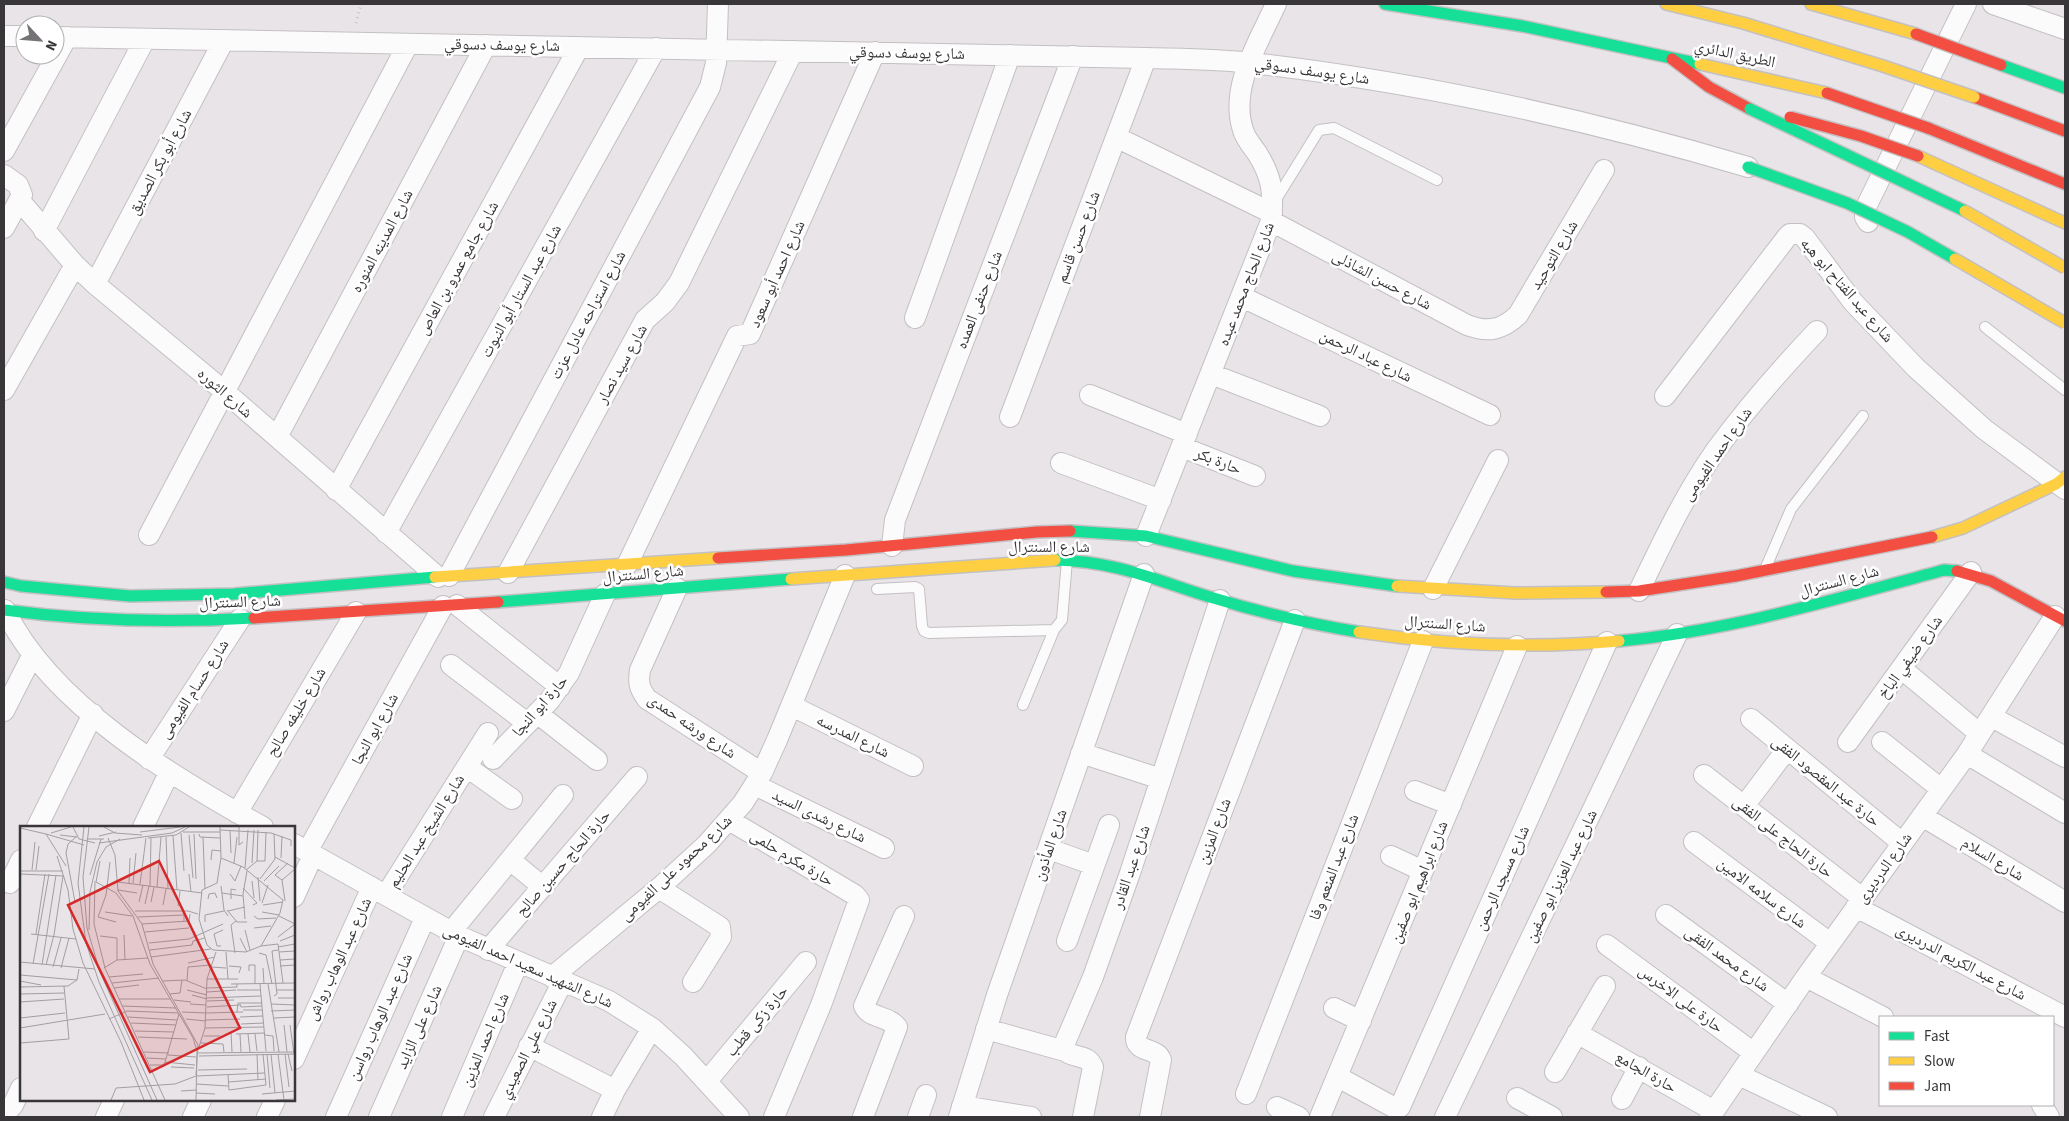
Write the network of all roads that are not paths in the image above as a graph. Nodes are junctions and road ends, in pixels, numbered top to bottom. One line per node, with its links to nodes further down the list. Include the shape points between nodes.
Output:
1 (718, 4): 16 (street, شارع استراحه عادل عزت)
2 (1276, 4): 23 (street, شارع الحاج محمد عبده)
3 (1385, 4): 22 (main road, الطريق الدائري, via 1541,30)
4 (1666, 4): 27 (main road, الطريق الدائري, bridge, via 1883,66)
5 (1810, 4): 25 (main road, bridge, via 1916,34)
6 (1966, 4): 49 (street, via 1871,196 1865,217 1874,228 1972,277)
7 (1993, 4): 8 (street)
8 (2065, 29)
9 (65, 37): 10 (street, شارع يوسف دسوقي)
10 (145, 39): 11 (street, شارع يوسف دسوقي); 39 (street)
11 (224, 40): 12 (street, شارع يوسف دسوقي); 42 (street, شارع أبو بكر الصديق)
12 (408, 44): 13 (street, شارع يوسف دسوقي); 53 (street)
13 (486, 45): 14 (street, شارع يوسف دسوقي); 60 (street, شارع المدينه المنوره)
14 (579, 47): 15 (street, شارع يوسف دسوقي); 66 (street, شارع جامع عمرو بن العاص)
15 (656, 48): 16 (street, شارع يوسف دسوقي); 68 (street, شارع عبد الستار أبو النبوت)
16 (716, 50): 17 (street, شارع يوسف دسوقي); 79 (street, شارع استراحه عادل عزت, via 710,87)
17 (793, 51): 18 (street, شارع يوسف دسوقي); 76 (street, شارع سيد نصار, via 679,283 665,302 645,320)
18 (875, 52): 19 (street, شارع يوسف دسوقي); 73 (street, شارع احمد أبو سعود, via 750,334 737,336)
19 (1010, 55): 20 (street, شارع يوسف دسوقي); 44 (street)
20 (1073, 56): 21 (street, شارع يوسف دسوقي); 71 (street, شارع حنفى العمده, via 895,520)
21 (1146, 58): 23 (street, شارع يوسف دسوقي); 28 (street, شارع حسن قاسم)
22 (1671, 58): 26 (main road, via 1721,96); 34 (main road, الطريق الدائري, bridge, via 1750,73 1827,93 1928,128)
23 (1250, 62): 30 (street, شارع يوسف دسوقي, via 1343,75 1529,109); 36 (street, شارع الحاج محمد عبده, via 1243,78 1240,113 1243,131 1268,170)
24 (47, 65): 29 (street)
25 (2065, 88)
26 (1750, 109): 37 (main road, bridge, via 1805,120 1918,156); 41 (main road, bridge, via 1821,145 1909,183)
27 (2065, 131)
28 (1116, 137): 36 (street, شارع حسن الشاذلى); 59 (street, شارع حسن قاسم)
29 (4, 151)
30 (1748, 167): 45 (main road, bridge, via 1847,203 1908,232)
31 (1604, 170): 47 (street, شارع التوحيد, via 1518,315)
32 (4, 175): 35 (street, شارع الثوره, via 21,190)
33 (1437, 180): 36 (lane, via 1334,128 1319,130)
34 (2065, 184)
35 (20, 201): 38 (street); 39 (street, شارع الثوره)
36 (1272, 213): 43 (street, شارع الحاج محمد عبده); 47 (street, شارع حسن الشاذلى, via 1467,325 1480,330)
37 (2065, 223)
38 (4, 228)
39 (44, 231): 40 (street, شارع الثوره)
40 (75, 266): 42 (street, شارع الثوره); 51 (street)
41 (2065, 268)
42 (95, 284): 53 (street, شارع الثوره)
43 (1242, 296): 50 (street, شارع الحاج محمد عبده); 56 (street, شارع عباد الرحمن)
44 (915, 318)
45 (2065, 323)
46 (1985, 327): 52 (lane)
47 (1494, 330)
48 (1817, 331): 84 (street, شارع احمد الفيومى, via 1763,389 1715,452 1673,519)
49 (2065, 334)
50 (1211, 374): 57 (street); 61 (street, شارع الحاج محمد عبده)
51 (4, 390)
52 (2065, 390)
53 (224, 391): 60 (street, شارع الثوره); 69 (street)
54 (1090, 395): 61 (street, حارة بكر)
55 (1665, 396): 65 (street, شارع عبد الفتاح ابو هبه, via 1790,234 1800,234 1853,302 1916,368 1984,429)
56 (1490, 415)
57 (1320, 416)
58 (1863, 416): 75 (lane, via 1791,509)
59 (1010, 417)
60 (277, 437): 66 (street, شارع الثوره)
61 (1184, 441): 64 (street, حارة بكر); 67 (street, شارع الحاج محمد عبده)
62 (1498, 460): 83 (street)
63 (1061, 463): 67 (street)
64 (1255, 476)
65 (2062, 484): 75 (main road, شارع السنترال, via 1953,537)
66 (336, 490): 68 (street, شارع الثوره)
67 (1161, 500): 70 (street, شارع الحاج محمد عبده)
68 (386, 533): 79 (street, شارع الثوره)
69 (149, 535)
70 (1146, 536): 71 (main road, شارع السنترال, via 1120,538 1037,532); 83 (main road, شارع السنترال, via 1294,571 1367,583)
71 (892, 546): 73 (main road, شارع السنترال)
72 (1067, 560): 77 (main road, شارع السنترال, via 1116,562); 78 (main road, شارع السنترال); 93 (lane, via 1062,620)
73 (627, 565): 76 (main road, شارع السنترال)
74 (1963, 567): 91 (main road); 94 (main road, شارع السنترال, via 1743,623); 100 (street, شارع ضيفي الباخ)
75 (1764, 571): 84 (main road, شارع السنترال)
76 (508, 573): 79 (main road, شارع السنترال)
77 (1144, 574): 86 (main road, شارع السنترال); 114 (street, شارع المأذون)
78 (845, 575): 81 (main road, شارع السنترال); 103 (street, شارع محمود على الفيومى)
79 (443, 577): 80 (main road, شارع السنترال, via 234,594 130,596)
80 (4, 582)
81 (677, 588): 85 (main road, شارع السنترال); 125 (street, شارع ورشه حمدى, via 640,670 640,690 647,699)
82 (877, 589): 93 (lane, via 919,589 922,626 926,632)
83 (1433, 589): 84 (main road, شارع السنترال, via 1515,593)
84 (1639, 591)
85 (605, 594): 87 (main road, شارع السنترال); 101 (street, حارة ابو النجا)
86 (1220, 600): 92 (main road, شارع السنترال); 126 (street, شارع عبد القادر)
87 (450, 606): 89 (main road, شارع السنترال); 101 (street); 145 (street, شارع ابو النجا)
88 (4, 610): 90 (main road, شارع السنترال, via 42,616 130,621); 98 (street)
89 (356, 612): 90 (main road, شارع السنترال); 135 (street, شارع خليفه صالح)
90 (240, 619): 117 (street, شارع حسام الفيومى)
91 (2060, 619): 106 (street, شارع الدرديرى)
92 (1294, 620): 95 (main road, شارع السنترال); 218 (street, شارع المزين, via 1136,1037 1139,1047 1156,1052 1162,1060)
93 (1054, 630): 102 (lane)
94 (1677, 634): 96 (main road, شارع السنترال); 221 (street, شارع عبد العزيز ابو صفين)
95 (1423, 641): 97 (main road, شارع السنترال); 191 (street, شارع عبد المنعم وفا)
96 (1607, 642): 97 (main road, شارع السنترال); 187 (street, شارع مسجد الرحمن, via 1400,1107 1395,1108)
97 (1517, 646): 131 (street, شارع ابراهيم ابو صفين)
98 (32, 656): 104 (street); 105 (street)
99 (451, 665): 107 (street)
100 (1902, 669): 110 (street); 111 (street, شارع ضيفي الباخ)
101 (560, 687): 107 (street, حارة ابو النجا)
102 (1023, 705)
103 (792, 706): 120 (street, شارع المدرسه); 125 (street, شارع محمود على الفيومى)
104 (4, 711)
105 (92, 714): 117 (street); 138 (street)
106 (1992, 717): 110 (street, شارع الدرديرى); 116 (street)
107 (532, 718): 118 (street, حارة ابو النجا); 119 (street)
108 (1751, 719): 113 (street, حارة عبد المقصود الفقى)
109 (488, 733): 121 (street, شارع الشيخ عبد الحليم)
110 (1980, 734): 115 (street, شارع الدرديرى)
111 (1848, 742)
112 (1882, 742): 127 (street)
113 (1787, 749): 132 (street); 142 (street, حارة عبد المقصود الفقى)
114 (1081, 753): 126 (street); 144 (street, شارع المأذون)
115 (1967, 754): 127 (street, شارع الدرديرى); 133 (street)
116 (2065, 757)
117 (149, 759): 122 (street)
118 (493, 759)
119 (596, 760)
120 (914, 766)
121 (466, 768): 130 (street, شارع الشيخ عبد الحليم); 154 (street, شارع الشيخ عبد الحليم)
122 (169, 773): 135 (street); 139 (street)
123 (1704, 775): 132 (street, حارة الحاج على الفقى)
124 (637, 777): 152 (street, حارة الحاج حسين صالح)
125 (758, 779): 136 (street, شارع محمود على الفيومى); 143 (street, شارع رشدى السيد)
126 (1161, 779): 181 (street, شارع عبد القادر)
127 (1941, 789): 134 (street, شارع الدرديرى)
128 (1415, 792): 131 (street)
129 (563, 795): 147 (street, شارع على الزايد)
130 (512, 799)
131 (1451, 806): 150 (street, شارع ابراهيم ابو صفين)
132 (1744, 806): 156 (street, حارة الحاج على الفقى)
133 (2065, 813)
134 (1922, 816): 142 (street, شارع الدرديرى); 157 (street, شارع السلام)
135 (238, 819): 140 (street)
136 (729, 820): 153 (street, شارع محمود على الفيومى); 213 (street, حارة مكرم حلمى, via 859,900 821,1005)
137 (1109, 825): 149 (street)
138 (37, 826)
139 (144, 826)
140 (260, 826)
141 (1694, 842): 163 (street, شارع سلامه الامين)
142 (1902, 843): 156 (street, شارع الدرديرى)
143 (884, 848)
144 (1049, 849): 149 (street); 178 (street, شارع المأذون)
145 (305, 850): 154 (street, شارع الشهيد سعيد احمد الفيومى); 155 (street, شارع ابو النجا)
146 (1391, 856): 150 (street)
147 (510, 860): 152 (street); 161 (street, شارع على الزايد)
148 (20, 862): 151 (street)
149 (1094, 865): 162 (street)
150 (1423, 871): 176 (street, شارع ابراهيم ابو صفين)
151 (10, 883)
152 (543, 886): 165 (street, حارة الحاج حسين صالح)
153 (659, 888): 169 (street, شارع محمود على الفيومى); 170 (street, via 720,927 721,937)
154 (379, 891): 160 (street, شارع الشهيد سعيد احمد الفيومى); 183 (street, شارع عبد الوهاب رواش)
155 (295, 893)
156 (1859, 902): 163 (street, شارع الدرديرى); 175 (street, شارع عبد الكريم الدرديرى)
157 (2065, 902)
158 (1666, 915): 172 (street, شارع محمد الفقى)
159 (904, 916): 214 (street, via 864,1006 868,1012 892,1022 896,1027)
160 (425, 918): 161 (street, شارع الشهيد سعيد احمد الفيومى); 207 (street, شارع عبد الوهاب رواسن)
161 (455, 934): 165 (street, شارع الشهيد سعيد احمد الفيومى); 208 (street, شارع على الزايد)
162 (1067, 941)
163 (1830, 943): 168 (street, شارع الدرديرى)
164 (1607, 945): 182 (street, حارة على الاخرس)
165 (488, 950): 167 (street, شارع الشهيد سعيد احمد الفيومى)
166 (806, 962): 188 (street, حارة زكى قطب)
167 (518, 963): 169 (street, شارع الشهيد سعيد احمد الفيومى); 209 (street, شارع احمد المزين)
168 (1806, 977): 172 (street, شارع الدرديرى); 174 (street)
169 (558, 978): 177 (street, شارع الشهيد سعيد احمد الفيومى, via 609,1001); 180 (street, شارع علي الصعيدي)
170 (693, 982)
171 (1605, 986): 179 (street)
172 (1788, 1004): 182 (street, شارع الدرديرى)
173 (1334, 1008): 176 (street)
174 (1881, 1016)
175 (2065, 1017)
176 (1361, 1022): 187 (street, شارع ابراهيم ابو صفين)
177 (652, 1028): 188 (street, شارع الشهيد سعيد احمد الفيومى); 190 (street)
178 (986, 1029): 181 (street); 200 (street, شارع المأذون)
179 (1577, 1033): 184 (street, حارة الجامع); 185 (street)
180 (529, 1046): 190 (street); 210 (street, شارع علي الصعيدي)
181 (1065, 1051): 217 (street, via 1085,1058 1093,1067)
182 (1754, 1053): 186 (street, شارع الدرديرى)
183 (295, 1057)
184 (1639, 1067): 194 (street); 201 (street, حارة الجامع)
185 (1554, 1072)
186 (1739, 1075): 201 (street, شارع الدرديرى); 222 (street)
187 (1338, 1077): 220 (street, شارع ابراهيم ابو صفين)
188 (707, 1081): 212 (street, شارع الشهيد سعيد احمد الفيومى)
189 (20, 1090): 202 (street)
190 (615, 1090): 211 (street)
191 (1246, 1094)
192 (926, 1095): 215 (street)
193 (1517, 1098): 203 (street)
194 (1622, 1100)
195 (114, 1101): 204 (street)
196 (201, 1101): 205 (street)
197 (275, 1101): 206 (street)
198 (2043, 1106): 223 (street)
199 (1277, 1107): 219 (street)
200 (960, 1112): 216 (street)
201 (1712, 1114)
202 (4, 1115)
203 (1542, 1115)
204 (106, 1117)
205 (193, 1117)
206 (267, 1117)
207 (336, 1117)
208 (379, 1117)
209 (452, 1117)
210 (494, 1117)
211 (602, 1117)
212 (739, 1117)
213 (774, 1117)
214 (863, 1117)
215 (918, 1117)
216 (1031, 1117)
217 (1083, 1117)
218 (1150, 1117)
219 (1299, 1117)
220 (1320, 1117)
221 (1445, 1117)
222 (1827, 1117)
223 (2049, 1117)

